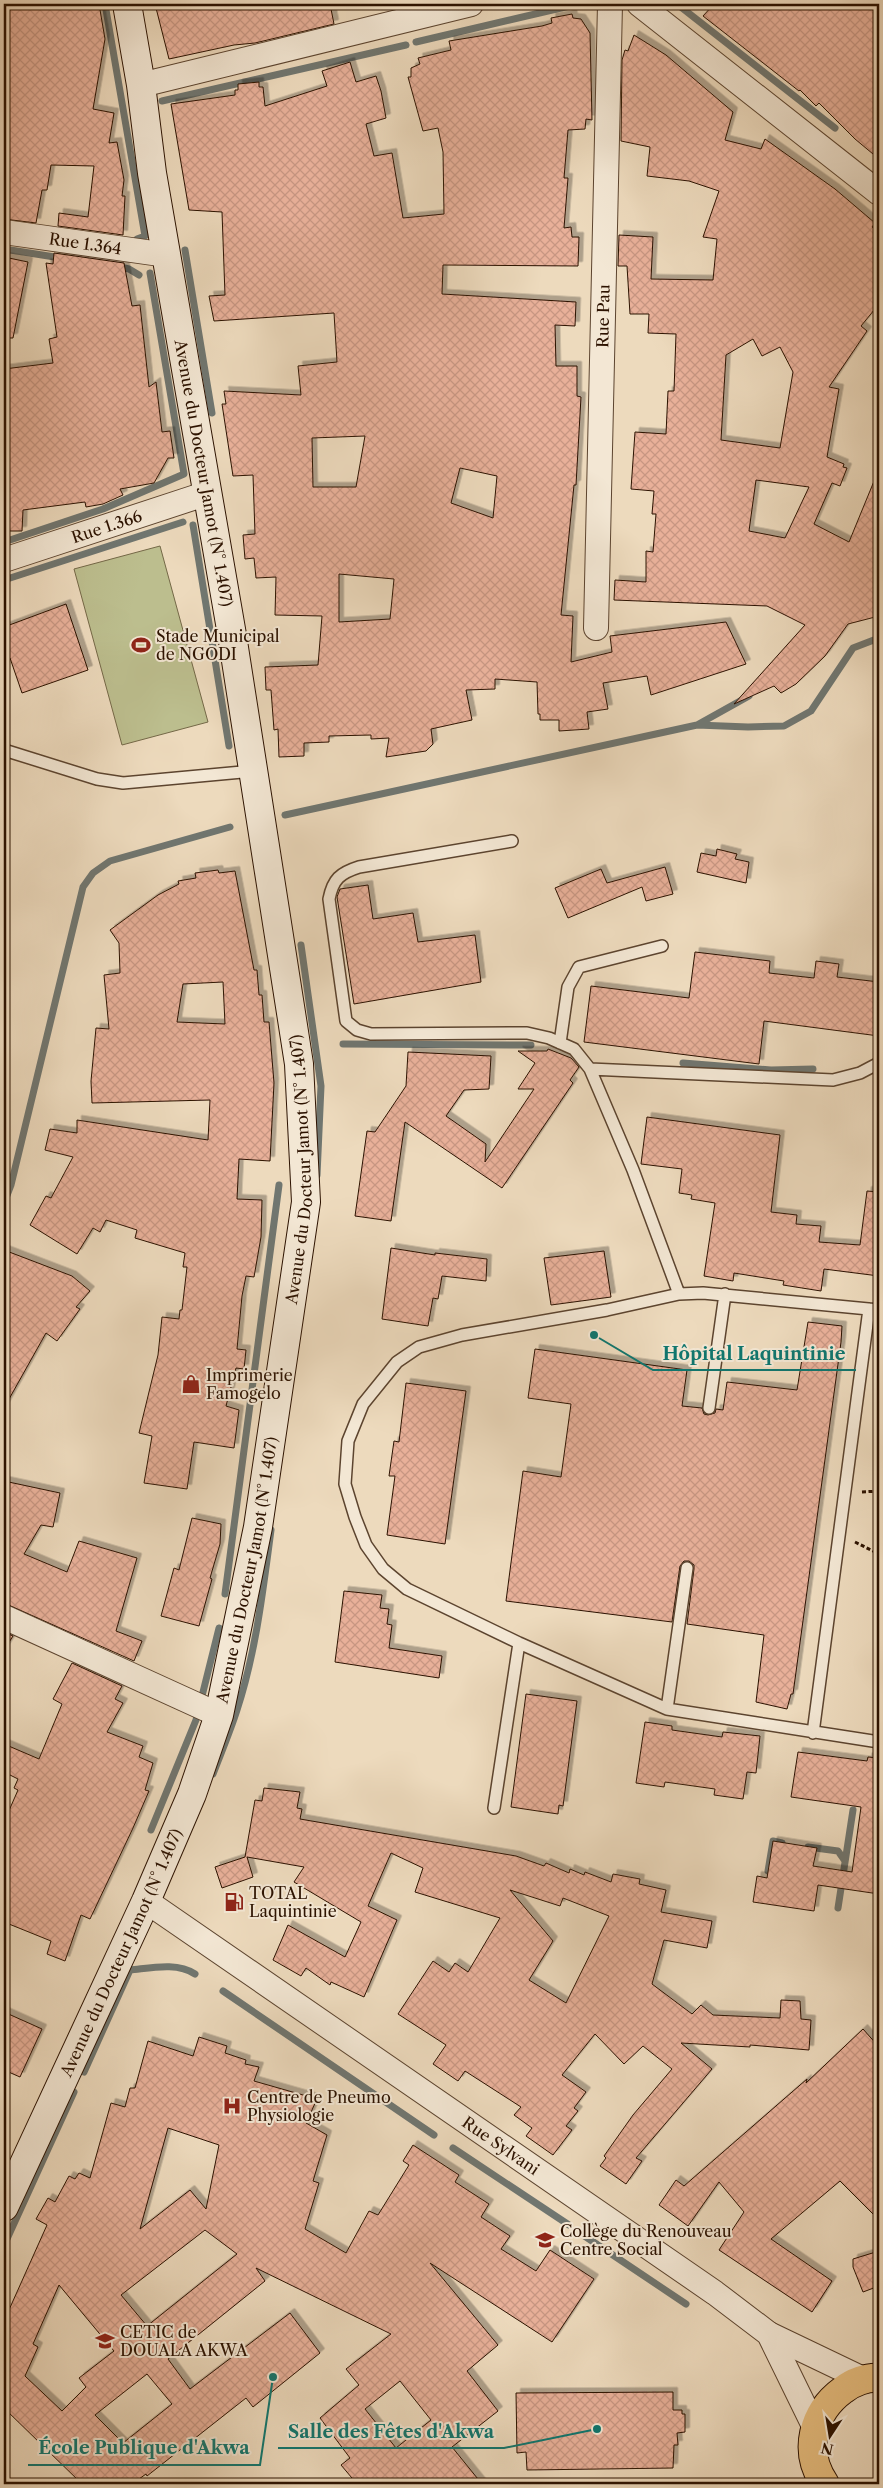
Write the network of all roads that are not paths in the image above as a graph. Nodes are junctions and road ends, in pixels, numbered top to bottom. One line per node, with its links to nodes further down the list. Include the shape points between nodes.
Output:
1 (127, 4): 5 (main road, Avenue du Docteur Jamot (N° 1.407))
2 (471, 4): 5 (street)
3 (610, 4): 11 (street, Rue Pau)
4 (639, 4): 6 (street)
5 (141, 85): 8 (main road, Avenue du Docteur Jamot (N° 1.407))
6 (879, 193)
7 (4, 232): 8 (street, Rue 1.364)
8 (167, 255): 9 (main road, Avenue du Docteur Jamot (N° 1.407))
9 (208, 493): 10 (street, Rue 1.366); 13 (main road, Avenue du Docteur Jamot (N° 1.407))
10 (4, 560)
11 (596, 628)
12 (4, 750): 13 (lane, via 96,779 123,784)
13 (253, 771): 27 (main road, Avenue du Docteur Jamot (N° 1.407), via 299,1064 306,1202 258,1527)
14 (512, 841): 16 (lane, via 359,867 340,875 332,884 329,899 346,1021 357,1030 371,1034 526,1033)
15 (662, 946): 16 (lane, via 579,967 568,987)
16 (560, 1043): 18 (lane, via 574,1050)
17 (879, 1063): 18 (lane, via 860,1073 833,1080)
18 (590, 1069): 19 (lane, via 633,1170)
19 (679, 1294): 20 (lane); 25 (lane, via 462,1335 419,1347 397,1362 363,1404 348,1441 345,1464 354,1517 366,1545 383,1569 407,1589)
20 (724, 1294): 21 (lane); 22 (lane)
21 (874, 1309): 28 (lane)
22 (709, 1408)
23 (687, 1568): 26 (lane)
24 (4, 1617): 27 (street)
25 (520, 1643): 26 (lane); 30 (lane)
26 (667, 1709): 28 (lane)
27 (219, 1715): 31 (main road, Avenue du Docteur Jamot (N° 1.407), via 192,1794)
28 (813, 1733): 29 (lane)
29 (879, 1742)
30 (494, 1808)
31 (146, 1901): 32 (main road, Avenue du Docteur Jamot (N° 1.407)); 33 (street, Rue Sylvani, via 715,2293)
32 (4, 2207)
33 (769, 2334): 34 (street); 35 (street, Rue Sylvani)
34 (872, 2379): 35 (main road, via 850,2384 831,2399)
35 (815, 2428): 36 (main road, via 812,2444)
36 (818, 2482)

